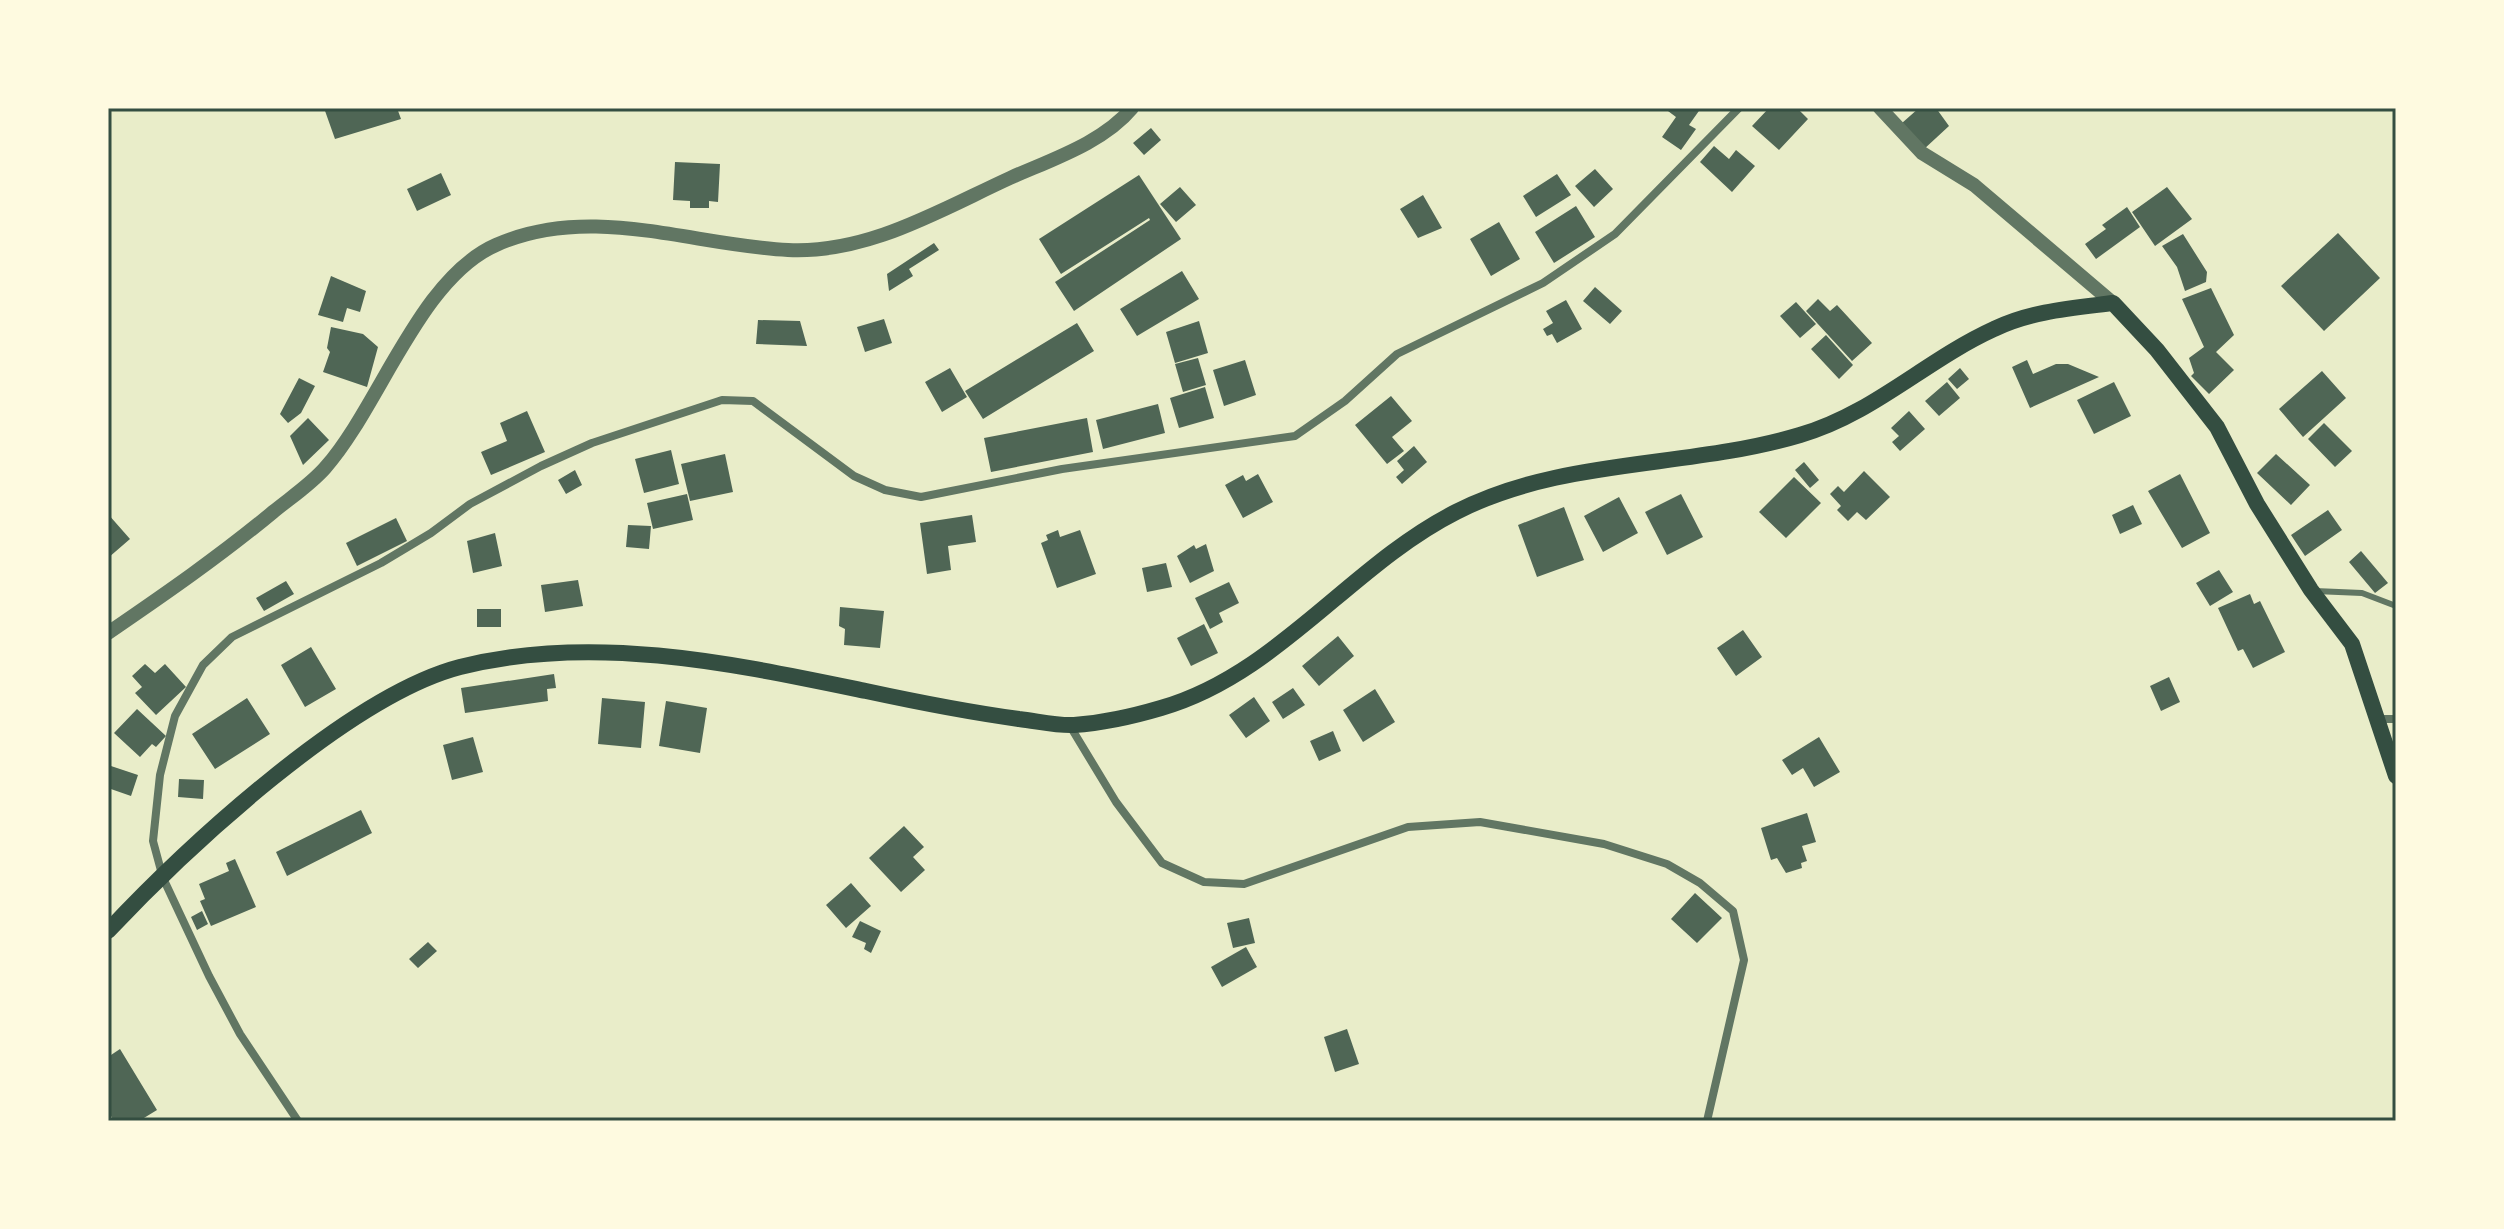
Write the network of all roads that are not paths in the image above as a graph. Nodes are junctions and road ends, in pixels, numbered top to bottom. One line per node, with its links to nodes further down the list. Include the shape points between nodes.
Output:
1 (1132, 108): 7 (street, via 1089,142 903,228 847,246 790,250 595,226 549,228 494,246 464,265 425,312 350,438 322,472 207,566)
2 (1739, 108): 12 (street, via 1615,234 1543,283 1397,354 1345,401 1295,436 1062,469 921,497 885,490 854,476 753,401 722,400 592,443 541,466 470,504 381,563 232,637 203,665 175,716 160,775 153,841)
3 (1880, 108): 4 (street, via 1922,153 1974,185)
4 (2113, 303): 5 (main road, via 2217,427); 10 (main road, via 2025,317 1996,328 1846,419 1804,434 1749,449 1518,484 1452,514 1275,647 1206,690 1166,707)
5 (2311, 590): 6 (lane, via 2362,593); 8 (main road, via 2352,644)
6 (2396, 606)
7 (108, 633)
8 (2378, 719): 9 (street); 11 (main road)
9 (2396, 719)
10 (1070, 726): 12 (main road, via 921,703 740,665 636,653 568,653 464,666 379,703 258,791); 15 (street, via 1116,802 1162,863 1204,882 1244,884 1408,827 1480,822 1604,844 1667,864 1700,883 1733,911 1744,960)
11 (2396, 776)
12 (163, 878): 13 (main road); 14 (street, via 240,1034)
13 (108, 931)
14 (298, 1121)
15 (1707, 1121)

